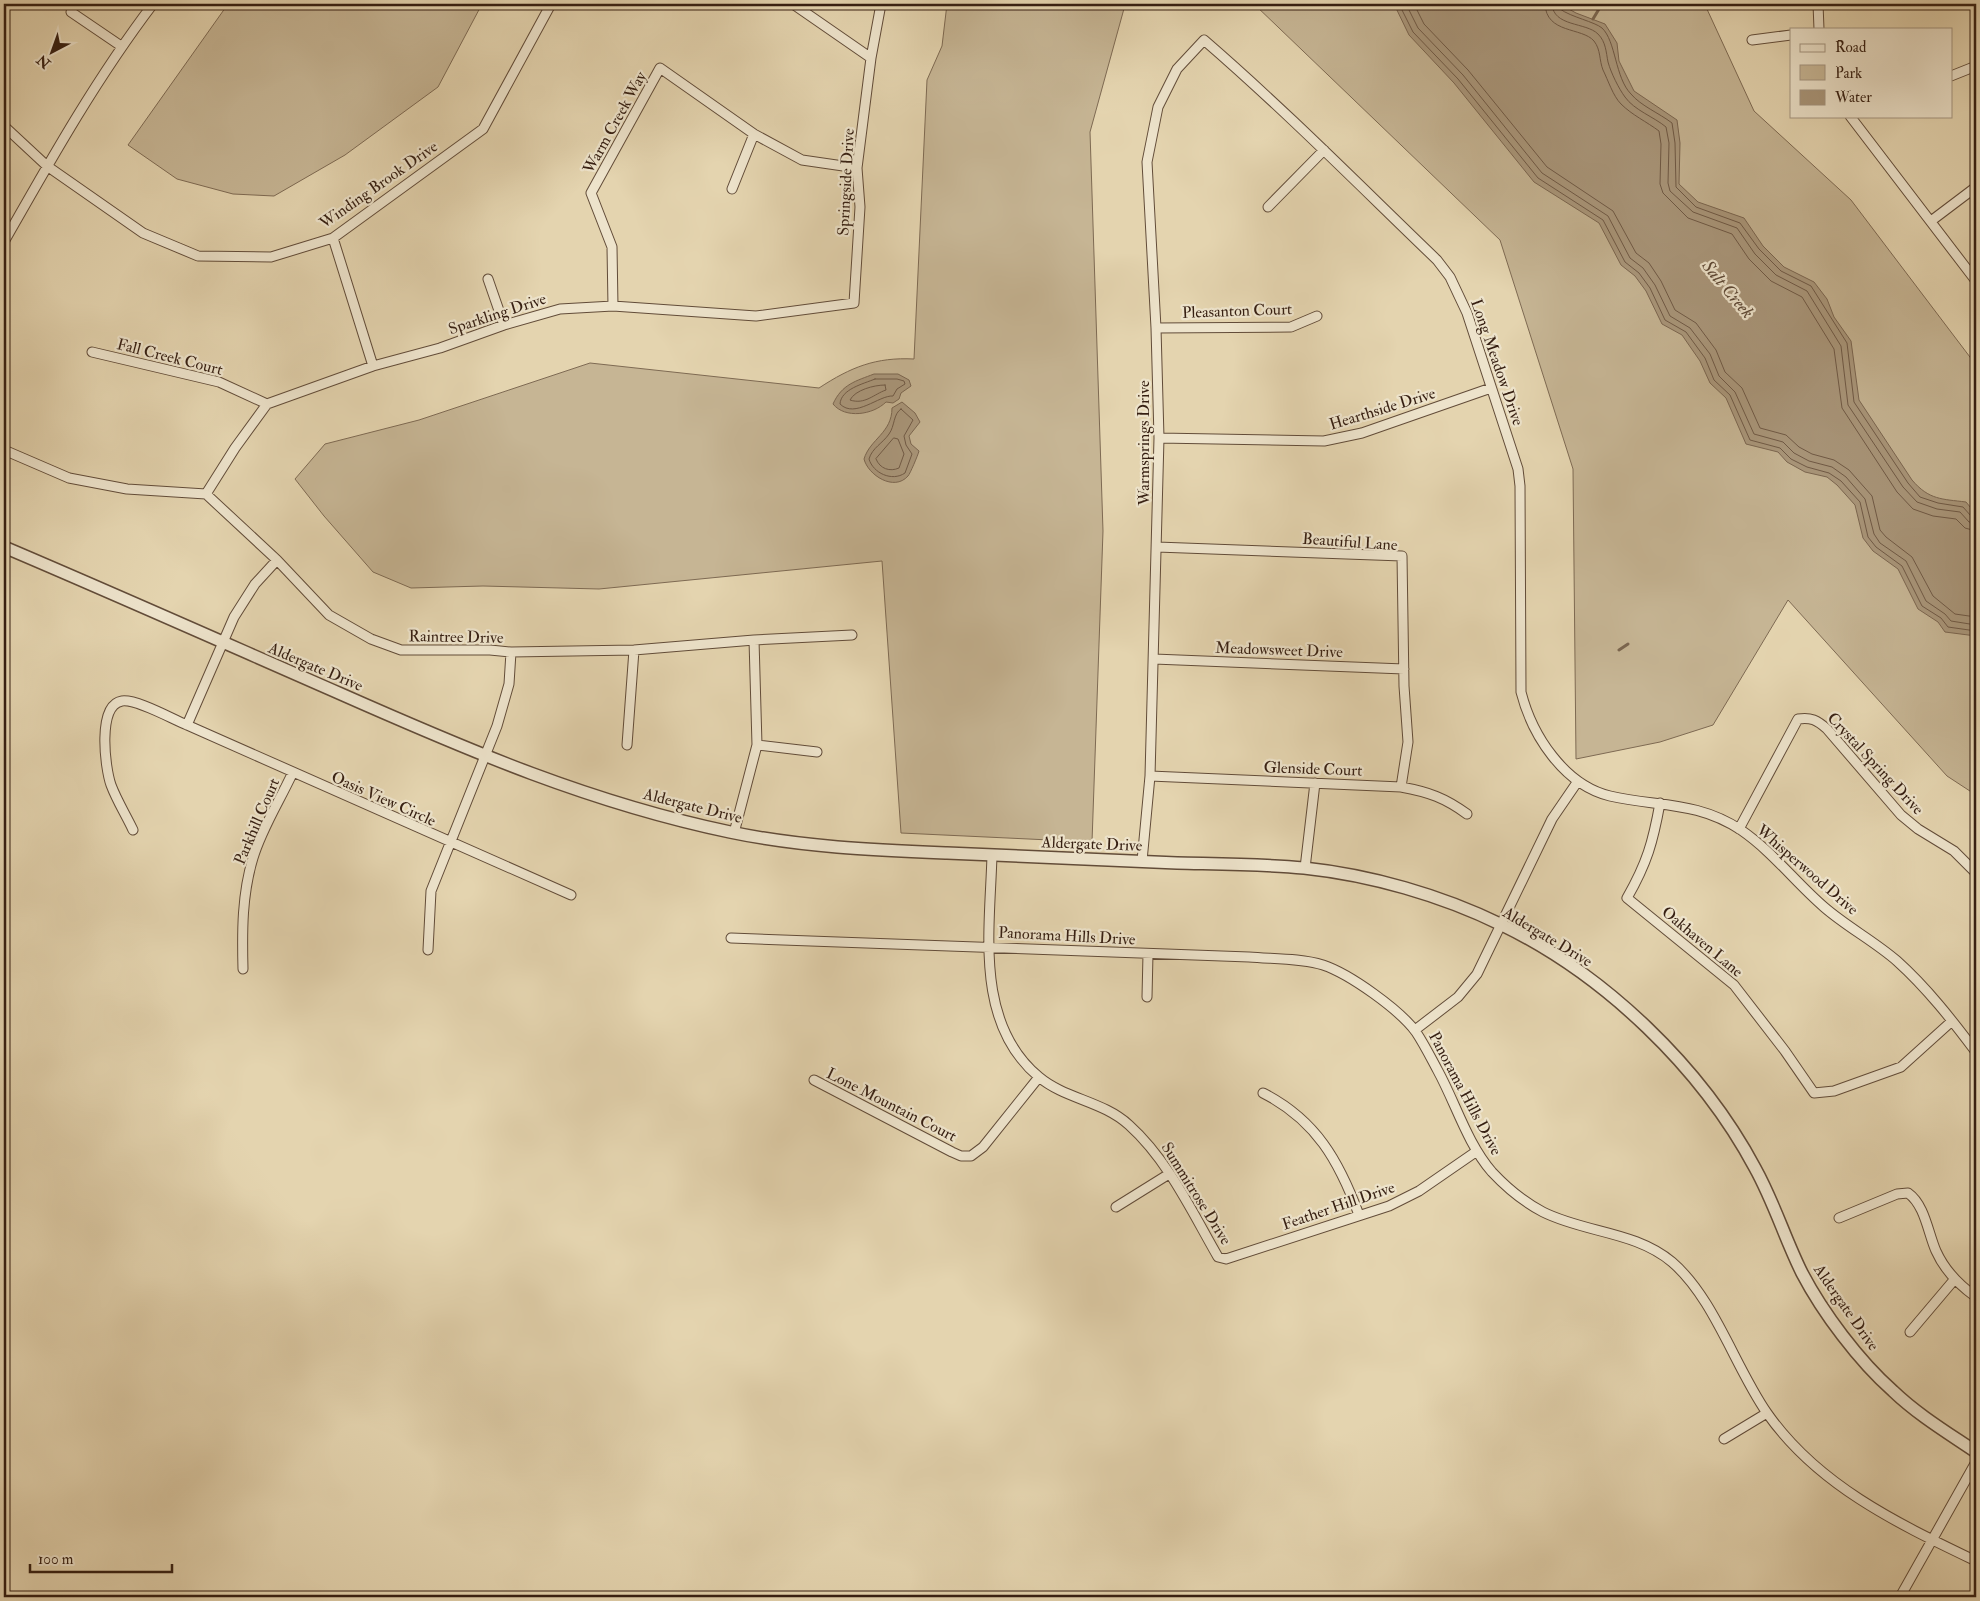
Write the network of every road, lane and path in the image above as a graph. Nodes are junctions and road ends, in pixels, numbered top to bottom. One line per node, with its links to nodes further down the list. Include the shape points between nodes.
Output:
1 (152, 4): 11 (street)
2 (551, 4): 25 (street, Winding Brook Drive, via 483,129)
3 (793, 4): 12 (street)
4 (881, 4): 12 (street, Springside Drive)
5 (1818, 4): 7 (street)
6 (70, 12): 11 (street)
7 (1819, 28)
8 (1790, 35): 10 (street)
9 (1204, 40): 18 (street, Long Meadow Drive); 33 (street, Warmsprings Drive, via 1177,69 1158,107 1147,162)
10 (1752, 40)
11 (120, 46): 19 (street)
12 (871, 58): 20 (street, Springside Drive)
13 (1976, 66): 14 (street)
14 (1952, 76)
15 (1852, 118): 24 (street)
16 (4, 126): 19 (street, Winding Brook Drive)
17 (754, 134): 20 (street, via 802,160); 22 (street); 30 (street, Warm Creek Way, via 660,68 591,193 612,247)
18 (1324, 150): 23 (street); 36 (street, Long Meadow Drive, via 1438,260 1450,277 1467,313)
19 (47, 166): 25 (street, Winding Brook Drive, via 143,234 198,256 271,257); 26 (street)
20 (858, 168): 29 (street, Springside Drive, via 860,207)
21 (1976, 187): 24 (street)
22 (732, 189)
23 (1268, 207)
24 (1931, 221): 28 (street)
25 (333, 238): 35 (street)
26 (4, 242)
27 (488, 279): 32 (street)
28 (1976, 281)
29 (854, 303): 30 (street, Sparkling Drive, via 756,316)
30 (613, 306): 32 (street, Sparkling Drive, via 560,309)
31 (1318, 316): 33 (street, Pleasanton Court, via 1291,326)
32 (504, 325): 35 (street, Sparkling Drive, via 440,348)
33 (1156, 328): 38 (street, Warmsprings Drive)
34 (92, 352): 37 (street, Fall Creek Court, via 219,382)
35 (373, 366): 37 (street, Sparkling Drive)
36 (1490, 388): 38 (street, Hearthside Drive, via 1362,433 1324,441); 58 (street, Long Meadow Drive, via 1518,469 1520,486 1521,692 1535,732)
37 (267, 404): 40 (street)
38 (1159, 438): 42 (street, Warmsprings Drive)
39 (4, 450): 40 (street, via 69,478 127,489)
40 (206, 494): 43 (street, Raintree Drive)
41 (4, 547): 46 (street, Aldergate Drive)
42 (1157, 547): 49 (street, Warmsprings Drive); 50 (street, Beautiful Lane, via 1402,556)
43 (277, 560): 46 (street, via 255,584 234,617); 48 (street, Raintree Drive, via 329,615 371,639 402,650)
44 (852, 635): 45 (street, Raintree Drive)
45 (754, 640): 47 (street, Raintree Drive); 53 (street)
46 (224, 644): 51 (street); 55 (street, Aldergate Drive)
47 (634, 650): 48 (street, Raintree Drive); 52 (street)
48 (511, 652): 55 (street, via 509,684)
49 (1154, 659): 50 (street, Meadowsweet Drive); 57 (street, Warmsprings Drive)
50 (1404, 669): 60 (street, Beautiful Lane, via 1408,742)
51 (187, 725): 56 (street, Oasis View Circle); 64 (street, Oasis View Circle, via 133,702 121,701 106,718 106,766 111,786)
52 (627, 745)
53 (757, 745): 54 (street); 65 (street)
54 (817, 752)
55 (485, 757): 65 (street, Aldergate Drive, via 568,788 654,814); 66 (street)
56 (292, 774): 66 (street, Oasis View Circle); 77 (street, Parkhill Court, via 253,856 245,893)
57 (1150, 776): 59 (street, Glenside Court); 68 (street, Warmsprings Drive)
58 (1578, 781): 61 (street, Whisperwood Drive, via 1608,796); 72 (street, via 1552,819)
59 (1315, 784): 60 (street, Glenside Court); 69 (street)
60 (1401, 786): 62 (street, Glenside Court, via 1429,792)
61 (1660, 803): 63 (street, Whisperwood Drive, via 1699,810); 79 (street, Oakhaven Lane, via 1650,853 1627,898 1734,985 1814,1093 1834,1091 1901,1067)
62 (1467, 814)
63 (1739, 829): 70 (street, Crystal Spring Drive, via 1798,719 1807,717 1817,720 1901,815 1918,830 1954,851); 79 (street, Whisperwood Drive, via 1764,847 1825,908 1897,961)
64 (133, 830)
65 (734, 833): 67 (street, Aldergate Drive, via 860,849)
66 (450, 843): 71 (street, Oasis View Circle); 75 (street, via 431,892)
67 (992, 855): 68 (street, Aldergate Drive); 74 (street, Summitrose Drive)
68 (1142, 861): 69 (street, Aldergate Drive)
69 (1305, 868): 72 (street, Aldergate Drive, via 1384,882)
70 (1976, 873)
71 (571, 895)
72 (1502, 925): 80 (street, via 1477,974 1458,997); 96 (street, Aldergate Drive, via 1581,973 1626,1008 1666,1047 1702,1088 1745,1152 1774,1207 1804,1276 1830,1317 1891,1390)
73 (731, 938): 74 (street, Panorama Hills Drive)
74 (989, 946): 76 (street, Panorama Hills Drive); 82 (street, Summitrose Drive, via 990,977 998,1020 1016,1054)
75 (428, 950)
76 (1148, 954): 78 (street); 80 (street, Panorama Hills Drive, via 1249,957 1323,965 1355,981)
77 (244, 969)
78 (1147, 997)
79 (1952, 1020): 81 (street, Whisperwood Drive)
80 (1415, 1030): 85 (street, Panorama Hills Drive)
81 (1976, 1052)
82 (1040, 1077): 83 (street, Lone Mountain Court, via 983,1147 971,1156 952,1152); 86 (street, Summitrose Drive, via 1064,1092 1105,1108 1128,1124 1148,1144)
83 (814, 1080)
84 (1263, 1093): 88 (street, via 1293,1111 1318,1135 1348,1186)
85 (1477, 1151): 88 (street, Feather Hill Drive, via 1419,1191 1389,1206); 94 (street, Panorama Hills Drive, via 1492,1172 1520,1198 1544,1212 1632,1239 1670,1260 1701,1296)
86 (1169, 1174): 87 (street); 90 (street, Summitrose Drive, via 1218,1257)
87 (1116, 1207)
88 (1359, 1215): 90 (street, Feather Hill Drive)
89 (1839, 1218): 91 (street, via 1897,1194 1908,1193 1917,1200 1936,1253)
90 (1226, 1259)
91 (1954, 1280): 92 (street); 93 (street)
92 (1976, 1297)
93 (1910, 1332)
94 (1767, 1413): 95 (street); 98 (street, Panorama Hills Drive, via 1792,1444 1843,1490)
95 (1724, 1439)
96 (1976, 1452)
97 (1976, 1462): 98 (street)
98 (1932, 1540): 99 (street, Panorama Hills Drive); 100 (street)
99 (1976, 1561)
100 (1900, 1597)

